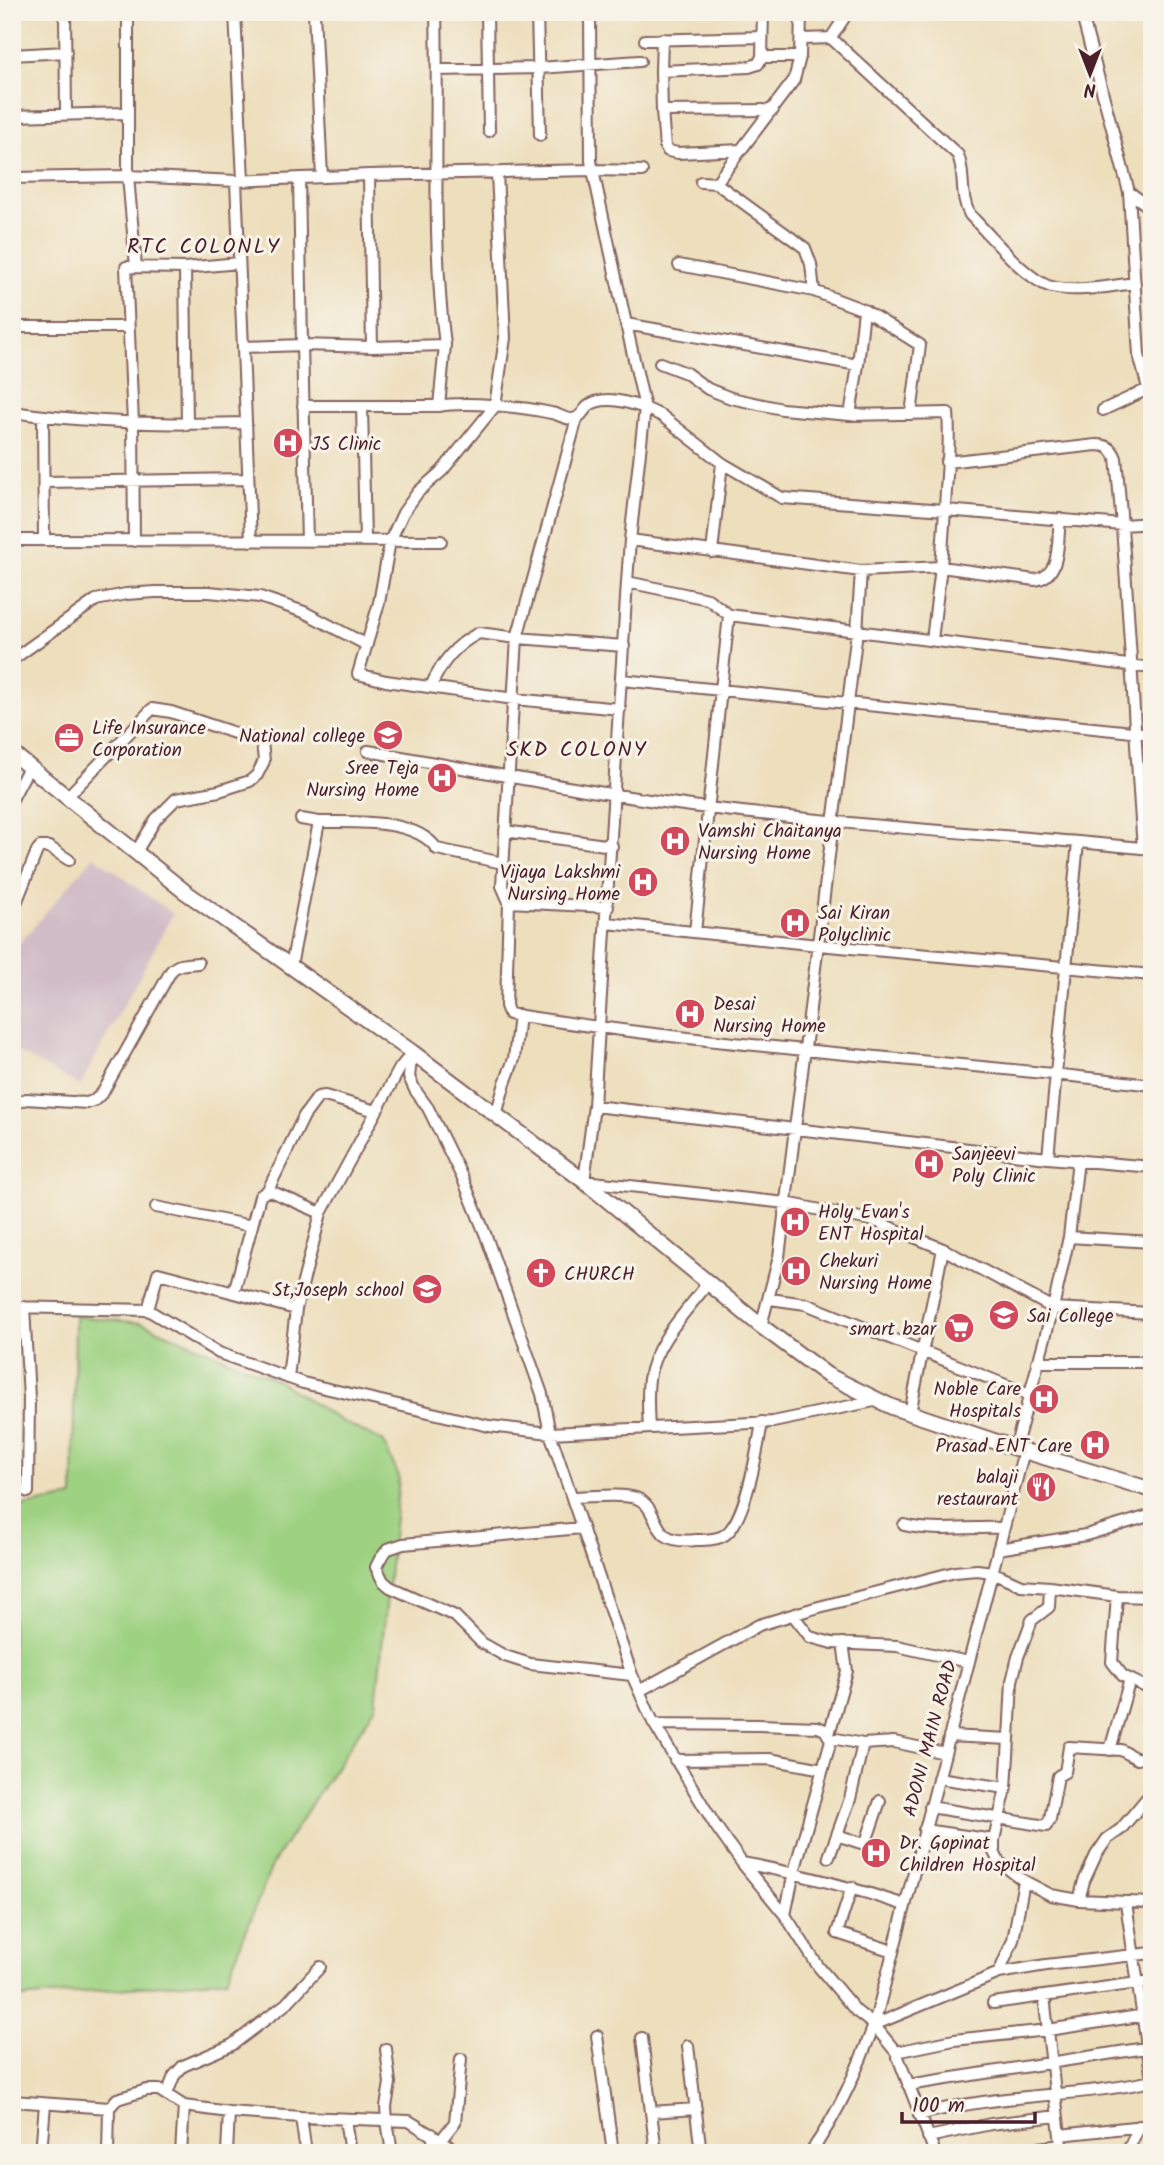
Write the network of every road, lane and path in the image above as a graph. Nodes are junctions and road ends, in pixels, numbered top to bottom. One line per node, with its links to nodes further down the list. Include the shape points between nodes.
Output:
1 (65, 12): 18 (street)
2 (128, 12): 31 (street)
3 (234, 12): 45 (street)
4 (314, 12): 42 (street)
5 (436, 12): 26 (street)
6 (486, 12): 25 (street)
7 (537, 12): 24 (street)
8 (590, 12): 23 (street)
9 (762, 12): 13 (street)
10 (801, 12): 16 (street)
11 (847, 12): 14 (street)
12 (1081, 12): 48 (street)
13 (762, 37): 15 (street); 20 (street)
14 (831, 38): 16 (street); 54 (street, via 958,155 964,204 970,215 1033,278 1051,287 1073,289)
15 (662, 39): 17 (street); 27 (street)
16 (802, 39): 21 (street)
17 (645, 40)
18 (66, 52): 19 (street); 30 (street)
19 (12, 55)
20 (762, 57): 21 (street); 27 (street, via 748,67)
21 (800, 57): 28 (street, via 794,80)
22 (640, 61): 23 (street)
23 (590, 63): 24 (street); 36 (street)
24 (539, 68): 25 (street); 34 (street)
25 (488, 69): 26 (street); 33 (street)
26 (438, 70): 39 (street)
27 (661, 71): 29 (street)
28 (773, 110): 29 (street); 35 (street)
29 (662, 111): 35 (street, via 667,151)
30 (66, 113): 31 (street); 32 (street)
31 (127, 113): 41 (street)
32 (12, 116)
33 (489, 131)
34 (540, 135)
35 (741, 150): 47 (street)
36 (593, 170): 37 (street); 38 (street); 57 (street)
37 (642, 171)
38 (496, 173): 39 (street); 71 (street, via 505,338)
39 (435, 174): 40 (street); 61 (street)
40 (369, 175): 42 (street); 63 (street)
41 (128, 176): 43 (street); 45 (street); 52 (street)
42 (322, 177): 44 (street)
43 (12, 178)
44 (299, 178): 45 (street); 60 (street)
45 (240, 181): 50 (street)
46 (701, 182): 47 (street)
47 (716, 183): 55 (street, via 805,248)
48 (1129, 192): 49 (street); 54 (street)
49 (1152, 209)
50 (239, 263): 53 (street); 62 (street)
51 (680, 265): 55 (street)
52 (136, 267): 53 (street); 59 (street, via 126,267)
53 (185, 268): 81 (street)
54 (1135, 284): 66 (street, via 1142,370)
55 (814, 291): 56 (street)
56 (864, 310): 65 (street); 75 (street, via 920,345)
57 (626, 324): 65 (street); 72 (street)
58 (12, 327): 59 (street)
59 (128, 327): 79 (street)
60 (302, 345): 62 (street); 63 (street); 68 (street)
61 (445, 345): 63 (street); 70 (street)
62 (243, 346): 80 (street)
63 (372, 346)
64 (660, 363): 76 (street, via 731,398 782,409)
65 (858, 365): 76 (street)
66 (1148, 389): 67 (street); 73 (street)
67 (1152, 403)
68 (303, 406): 69 (street); 96 (street)
69 (362, 406): 70 (street); 97 (street)
70 (439, 406): 71 (street)
71 (495, 407): 78 (street); 98 (street, via 442,471 418,492)
72 (645, 408): 78 (street, via 603,400); 83 (street); 93 (street)
73 (1103, 410)
74 (12, 412): 77 (street)
75 (911, 414): 76 (street); 82 (street, via 947,413 950,445)
76 (850, 415)
77 (43, 416): 79 (street); 86 (street)
78 (577, 418): 106 (street)
79 (133, 423): 81 (street); 85 (street)
80 (246, 423): 81 (street); 84 (street)
81 (187, 425)
82 (946, 462): 87 (street); 90 (street, via 1103,445 1116,458)
83 (722, 463): 87 (street, via 782,498); 100 (street)
84 (248, 479): 85 (street); 95 (street)
85 (134, 480): 86 (street); 94 (street)
86 (44, 482): 92 (street)
87 (945, 510): 88 (street); 101 (street)
88 (1060, 519): 90 (street); 101 (street, via 1054,568 1043,579)
89 (1152, 523): 90 (street)
90 (1123, 525): 111 (street)
91 (12, 540): 92 (street)
92 (44, 540): 94 (street)
93 (630, 540): 100 (street); 103 (street)
94 (134, 541): 95 (street)
95 (251, 541): 96 (street)
96 (307, 541): 97 (street)
97 (365, 541): 98 (street)
98 (390, 541): 99 (street); 108 (street)
99 (441, 541)
100 (712, 552): 102 (street)
101 (941, 567): 102 (street); 107 (street)
102 (860, 571): 105 (street)
103 (627, 582): 104 (street, via 708,599); 109 (street)
104 (729, 615): 105 (street); 115 (street)
105 (857, 631): 107 (street); 117 (street)
106 (517, 638): 109 (street); 114 (street, via 488,632 471,637 449,654); 116 (street)
107 (932, 640): 111 (street)
108 (368, 645): 110 (street, via 304,612 260,597 155,592 96,600); 114 (street, via 358,674)
109 (624, 646): 113 (street)
110 (12, 660)
111 (1131, 665): 112 (street); 119 (street)
112 (1152, 668)
113 (622, 680): 115 (street); 118 (street)
114 (431, 686): 116 (street)
115 (721, 690): 117 (street); 128 (street)
116 (514, 699): 118 (street); 124 (street)
117 (847, 703): 119 (street); 130 (street)
118 (620, 709): 125 (street)
119 (1134, 732): 120 (street); 135 (street)
120 (1152, 733)
121 (368, 751): 124 (street)
122 (12, 753): 123 (main road)
123 (29, 767): 126 (main road); 127 (street)
124 (509, 776): 125 (street); 132 (street)
125 (615, 795): 128 (street); 134 (street)
126 (67, 797): 136 (main road); 136 (street, via 152,709 262,742 264,761 257,775 219,792 176,799 156,819)
127 (12, 799)
128 (709, 808): 130 (street); 143 (street)
129 (301, 819): 131 (street)
130 (833, 821): 133 (street); 144 (street)
131 (319, 822): 138 (street, via 366,822 420,832 437,849); 146 (street)
132 (505, 831): 134 (street); 138 (street)
133 (1078, 842): 135 (street); 147 (street)
134 (611, 846): 140 (street)
135 (1147, 849)
136 (136, 852): 146 (main road)
137 (69, 860): 141 (street, via 49,847 40,847)
138 (503, 863): 139 (street, via 502,886)
139 (509, 902): 140 (street); 149 (street, via 506,1006 509,1014)
140 (608, 907): 142 (street)
141 (12, 913)
142 (607, 923): 143 (street); 150 (street)
143 (695, 932): 144 (street)
144 (818, 945): 147 (street); 152 (street)
145 (198, 963): 155 (street, via 170,971 95,1100 26,1099)
146 (291, 966): 151 (main road)
147 (1066, 968): 148 (street); 153 (street)
148 (1152, 975)
149 (519, 1015): 150 (street); 158 (street, via 514,1059)
150 (599, 1026): 152 (street); 156 (street)
151 (412, 1052): 157 (street); 158 (main road); 190 (street, via 409,1077 463,1179 486,1236 542,1394)
152 (805, 1052): 153 (street); 159 (street)
153 (1056, 1074): 154 (street); 160 (street)
154 (1152, 1085)
155 (12, 1105)
156 (594, 1106): 159 (street); 163 (street)
157 (376, 1111): 164 (street, via 318,1097); 167 (street)
158 (496, 1115): 163 (main road)
159 (795, 1130): 160 (street); 165 (street)
160 (1048, 1157): 161 (street)
161 (1078, 1160): 162 (street); 169 (street, ADONI MAIN ROAD)
162 (1152, 1167)
163 (584, 1181): 165 (street); 172 (main road)
164 (268, 1190): 167 (street); 168 (street, via 260,1196)
165 (786, 1203): 171 (street, via 875,1221); 174 (street)
166 (156, 1206): 168 (street)
167 (321, 1213): 177 (street)
168 (252, 1226): 173 (street)
169 (1069, 1237): 170 (street); 176 (street, ADONI MAIN ROAD)
170 (1152, 1242)
171 (943, 1249): 176 (street); 181 (street)
172 (708, 1283): 180 (main road); 189 (street, via 662,1346 649,1377)
173 (234, 1292): 177 (street); 178 (street, via 158,1273)
174 (770, 1299): 180 (street); 181 (street, via 806,1304)
175 (18, 1307): 178 (street); 193 (street, via 29,1398)
176 (1053, 1308): 179 (street); 182 (street, ADONI MAIN ROAD)
177 (296, 1309): 184 (street)
178 (148, 1310): 184 (street, via 219,1353)
179 (1152, 1313)
180 (761, 1326): 186 (main road, via 827,1375)
181 (922, 1351): 185 (street); 187 (street)
182 (1037, 1362): 183 (street); 185 (street, ADONI MAIN ROAD)
183 (1152, 1362)
184 (288, 1378): 190 (street, via 489,1426)
185 (1028, 1394): 191 (street, ADONI MAIN ROAD)
186 (878, 1400): 187 (main road); 188 (street)
187 (910, 1413): 191 (main road)
188 (762, 1422): 189 (street); 194 (street, via 754,1469 735,1521 727,1534 718,1538 694,1541 666,1536 647,1505 633,1497)
189 (649, 1428): 190 (street)
190 (550, 1433): 194 (street)
191 (1019, 1450): 192 (main road); 198 (street, ADONI MAIN ROAD)
192 (1152, 1490)
193 (28, 1492)
194 (572, 1497): 197 (street)
195 (1152, 1515): 199 (street, via 1086,1535)
196 (904, 1525): 198 (street)
197 (582, 1528): 207 (street); 207 (street, via 403,1544 388,1549 376,1567 390,1587 444,1609 482,1643 506,1656 530,1664)
198 (1003, 1528): 199 (street, ADONI MAIN ROAD)
199 (998, 1549): 200 (street, ADONI MAIN ROAD)
200 (992, 1572): 201 (street, via 1021,1585); 204 (street, via 955,1572); 206 (street, ADONI MAIN ROAD)
201 (1050, 1587): 202 (street); 214 (street, via 1049,1607 1032,1620 1015,1669)
202 (1117, 1596): 203 (street); 208 (street, via 1112,1662)
203 (1152, 1597)
204 (793, 1615): 205 (street, via 810,1637); 210 (street, via 759,1625)
205 (843, 1643): 206 (street, via 897,1646); 213 (street, via 847,1671)
206 (968, 1662): 212 (street, ADONI MAIN ROAD)
207 (632, 1675): 210 (street)
208 (1130, 1679): 209 (street); 216 (street)
209 (1152, 1690)
210 (639, 1691): 211 (street)
211 (654, 1724): 213 (street, via 818,1727); 219 (street)
212 (949, 1736): 214 (street); 217 (street, ADONI MAIN ROAD)
213 (830, 1737): 215 (street); 220 (street)
214 (1009, 1739): 222 (street)
215 (863, 1744): 217 (street, via 894,1742); 228 (street)
216 (1110, 1750): 218 (street, via 1137,1759); 226 (street, via 1069,1747 1046,1826)
217 (944, 1753): 221 (street, ADONI MAIN ROAD)
218 (1152, 1754)
219 (675, 1760): 220 (street, via 769,1759); 231 (street)
220 (823, 1769): 232 (street)
221 (938, 1778): 222 (street); 225 (street, ADONI MAIN ROAD)
222 (1006, 1788): 226 (street)
223 (1152, 1792): 235 (street, via 1096,1855)
224 (880, 1801): 228 (street, via 866,1842)
225 (930, 1807): 226 (street); 227 (street, ADONI MAIN ROAD)
226 (998, 1819): 229 (street)
227 (924, 1830): 229 (street); 238 (street, ADONI MAIN ROAD)
228 (837, 1835): 230 (street)
229 (994, 1839): 233 (street, via 999,1862)
230 (829, 1857)
231 (742, 1863): 232 (street); 239 (street)
232 (794, 1872): 234 (street); 239 (street)
233 (1024, 1881): 235 (street, via 1051,1895); 244 (street, via 1013,1940)
234 (852, 1887): 238 (street); 240 (street, via 837,1933)
235 (1079, 1900): 236 (street)
236 (1126, 1903): 237 (street); 242 (street)
237 (1152, 1903)
238 (905, 1905): 240 (street, ADONI MAIN ROAD)
239 (785, 1915): 250 (street, via 834,1987)
240 (893, 1951): 250 (street, ADONI MAIN ROAD)
241 (1152, 1953): 242 (street)
242 (1133, 1955): 244 (street); 246 (street)
243 (320, 1967): 262 (street, via 286,2004 232,2045 183,2066)
244 (999, 1973): 250 (street)
245 (1152, 1981): 246 (street)
246 (1139, 1983): 247 (street); 249 (street)
247 (1044, 1996): 248 (street); 251 (street)
248 (993, 2003)
249 (1148, 2014): 251 (street); 255 (street)
250 (874, 2025): 257 (street); 293 (street, ADONI MAIN ROAD, via 857,2071)
251 (1048, 2030): 257 (street, via 954,2040); 259 (street)
252 (597, 2036): 290 (street)
253 (642, 2038): 270 (street)
254 (688, 2046): 268 (street)
255 (1150, 2047): 259 (street); 260 (street)
256 (386, 2049): 275 (street, via 390,2083)
257 (896, 2052): 261 (street)
258 (461, 2059): 278 (street, via 455,2122)
259 (1052, 2063): 261 (street); 263 (street)
260 (1152, 2080): 263 (street)
261 (908, 2085): 271 (street)
262 (167, 2094): 266 (street); 267 (street, via 159,2090 130,2094)
263 (1055, 2094): 271 (street, via 974,2102); 272 (street)
264 (12, 2101): 265 (street)
265 (45, 2104): 267 (street); 281 (street)
266 (184, 2106): 269 (street); 283 (street)
267 (109, 2108): 282 (street)
268 (696, 2109): 270 (street); 292 (street)
269 (229, 2112): 273 (street); 284 (street)
270 (651, 2112): 291 (street)
271 (919, 2115): 279 (street)
272 (1057, 2116): 279 (street); 280 (street)
273 (301, 2118): 274 (street); 285 (street)
274 (345, 2119): 275 (street); 286 (street)
275 (387, 2121): 278 (street, via 409,2121); 287 (street)
276 (1152, 2124): 277 (street)
277 (1139, 2126): 280 (street, via 1112,2127); 296 (street)
278 (436, 2137): 288 (street); 289 (street)
279 (929, 2137): 294 (street)
280 (1061, 2144): 295 (street)
281 (41, 2153)
282 (108, 2153)
283 (181, 2153)
284 (227, 2153)
285 (306, 2153)
286 (350, 2153)
287 (392, 2153)
288 (436, 2153)
289 (460, 2153)
290 (613, 2153)
291 (656, 2153)
292 (701, 2153)
293 (810, 2153)
294 (935, 2153)
295 (1001, 2153)
296 (1127, 2153)

